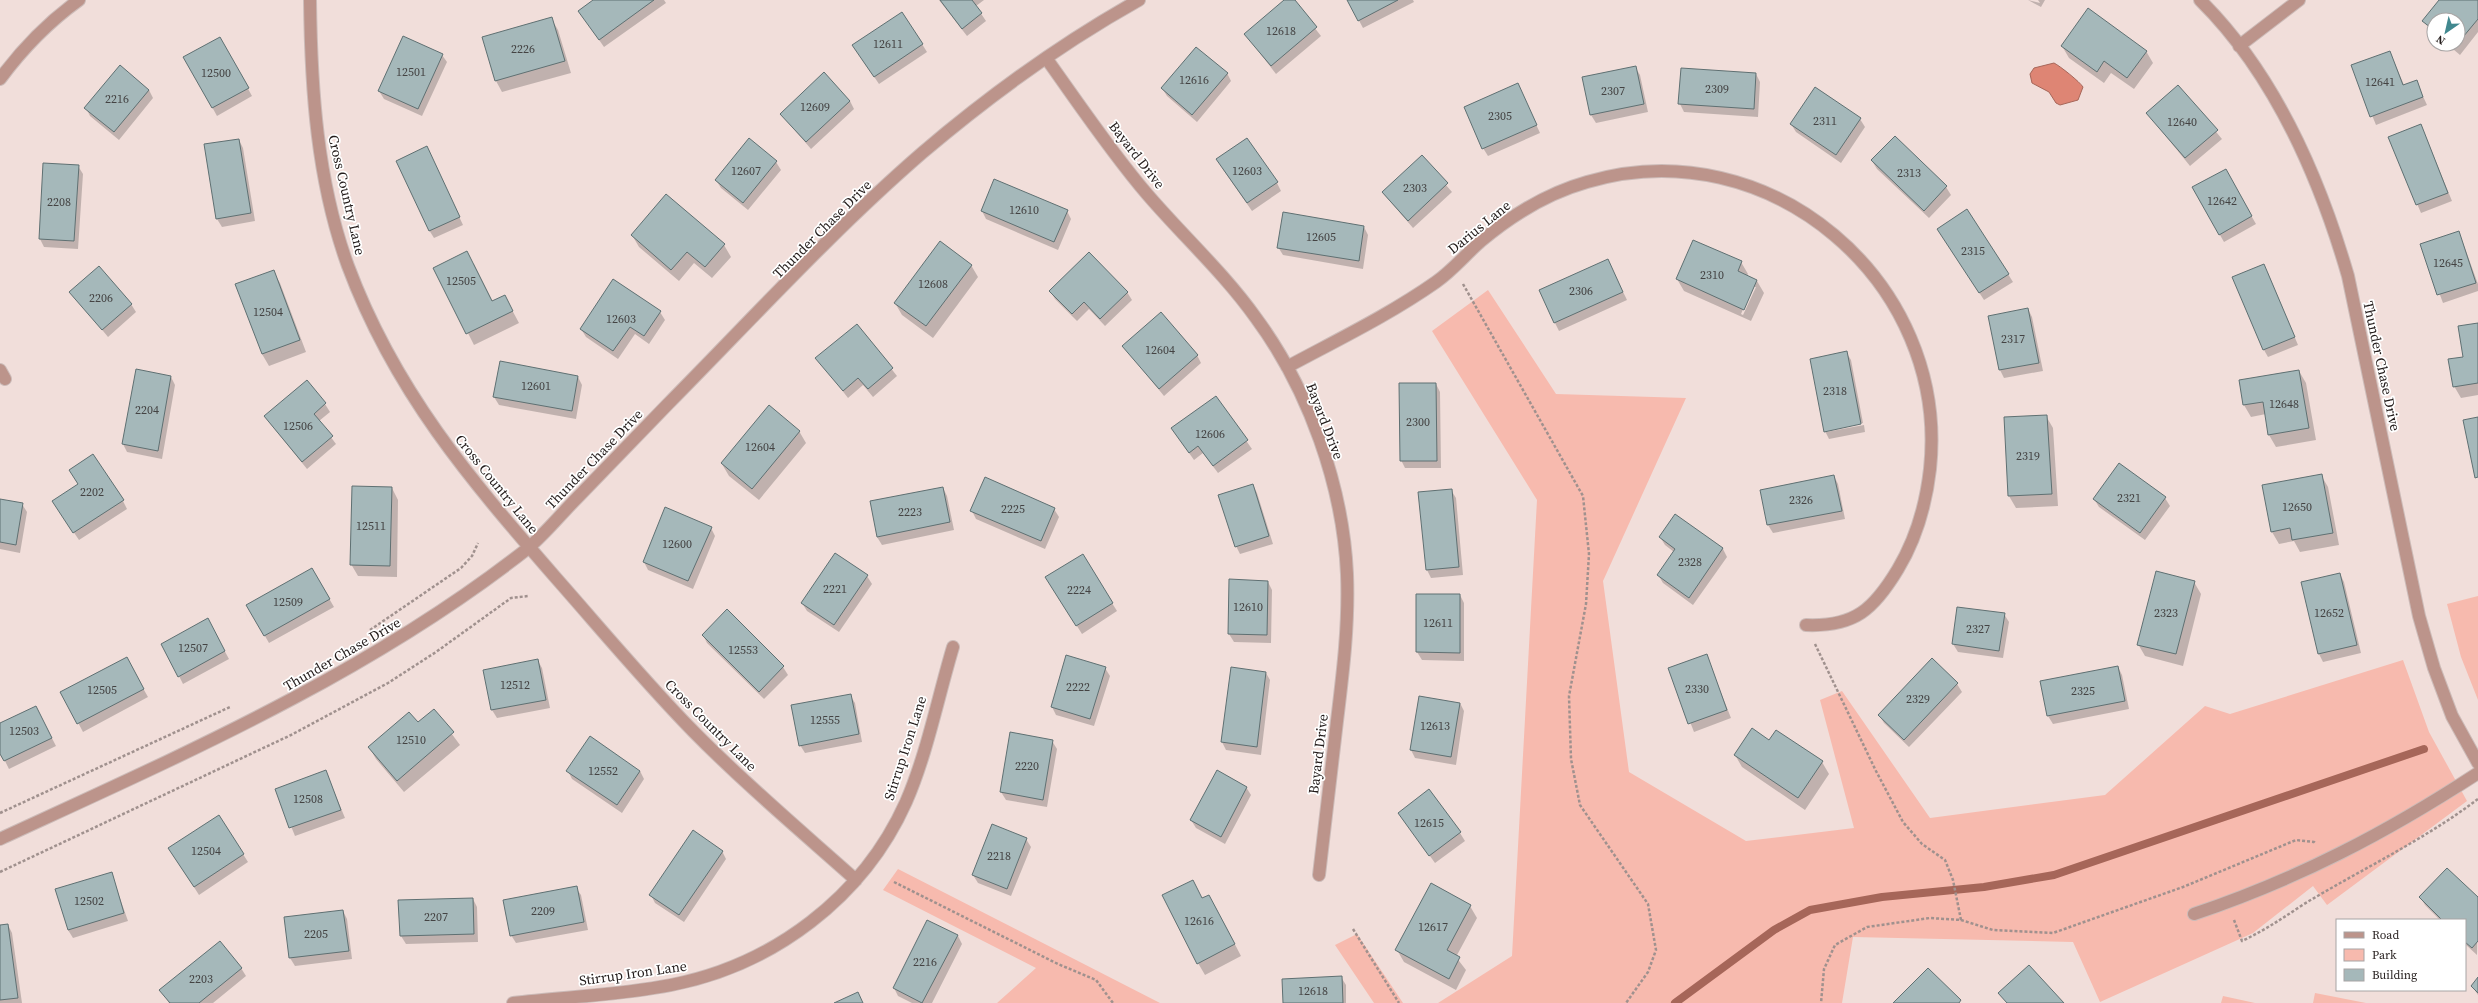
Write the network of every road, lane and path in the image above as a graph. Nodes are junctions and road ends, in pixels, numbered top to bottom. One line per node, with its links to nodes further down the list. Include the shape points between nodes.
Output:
1 (79, 0): 8 (street, via 56,16 28,42)
2 (310, 0): 12 (street, Cross Country Lane, via 310,68 317,134 329,199 343,249 366,310 396,369 431,426 471,480)
3 (1139, 0): 7 (street, Thunder Chase Drive)
4 (2200, 0): 6 (street, Thunder Chase Drive)
5 (2299, 0): 6 (street)
6 (2239, 46): 18 (street, Thunder Chase Drive, via 2287,119 2317,180 2334,227 2348,276 2419,616 2434,668 2452,716)
7 (1046, 58): 10 (street, Bayard Drive, via 1147,194 1218,270 1257,319); 12 (street, Thunder Chase Drive, via 922,153 853,217)
8 (0, 80)
9 (1453, 267): 10 (street, Darius Lane, via 1413,298); 14 (street, Darius Lane, via 1511,218 1542,200 1586,182 1621,174 1657,171 1704,174 1738,182 1771,194 1830,230 1864,261 1890,298 1907,328 1919,358 1929,402 1932,446 1928,490 1904,559 1882,595 1866,611 1846,621 1826,626); 35 (path, via 1584,496 1589,554 1586,604 1569,696 1571,759 1580,805 1648,904 1656,950 1648,972)
10 (1287, 367): 25 (street, Bayard Drive, via 1312,421 1330,476 1342,526 1347,573 1347,636)
11 (478, 543): 15 (path, via 472,556 461,568)
12 (529, 547): 22 (street, Thunder Chase Drive, via 360,663 285,704); 26 (street, Cross Country Lane, via 693,731 754,790)
13 (528, 596): 24 (path, via 511,598 388,683 298,732)
14 (1806, 625): 30 (path, via 1903,822 1922,844 1945,860 1953,880)
15 (368, 631)
16 (953, 647): 26 (street, Stirrup Iron Lane, via 905,802 883,843)
17 (236, 704): 21 (path)
18 (2478, 763)
19 (2478, 773): 23 (street, via 2421,809)
20 (2478, 799): 28 (path, via 2407,845 2303,905 2287,918 2242,941)
21 (0, 813)
22 (0, 839)
23 (2327, 861): 28 (street); 30 (path, via 2314,842 2296,840 2183,887 2053,933 1993,930)
24 (0, 872)
25 (1319, 875)
26 (856, 880): 32 (street, Stirrup Iron Lane, via 824,913 788,939 750,960 710,975 670,985)
27 (894, 882): 33 (path, via 1058,964 1096,980)
28 (2228, 902): 29 (street)
29 (2194, 914)
30 (1961, 920): 36 (path, via 1930,918 1867,927 1835,944 1824,969)
31 (1353, 928): 34 (path)
32 (513, 1003)
33 (1113, 1003)
34 (1400, 1003)
35 (1626, 1003)
36 (1821, 1003)

